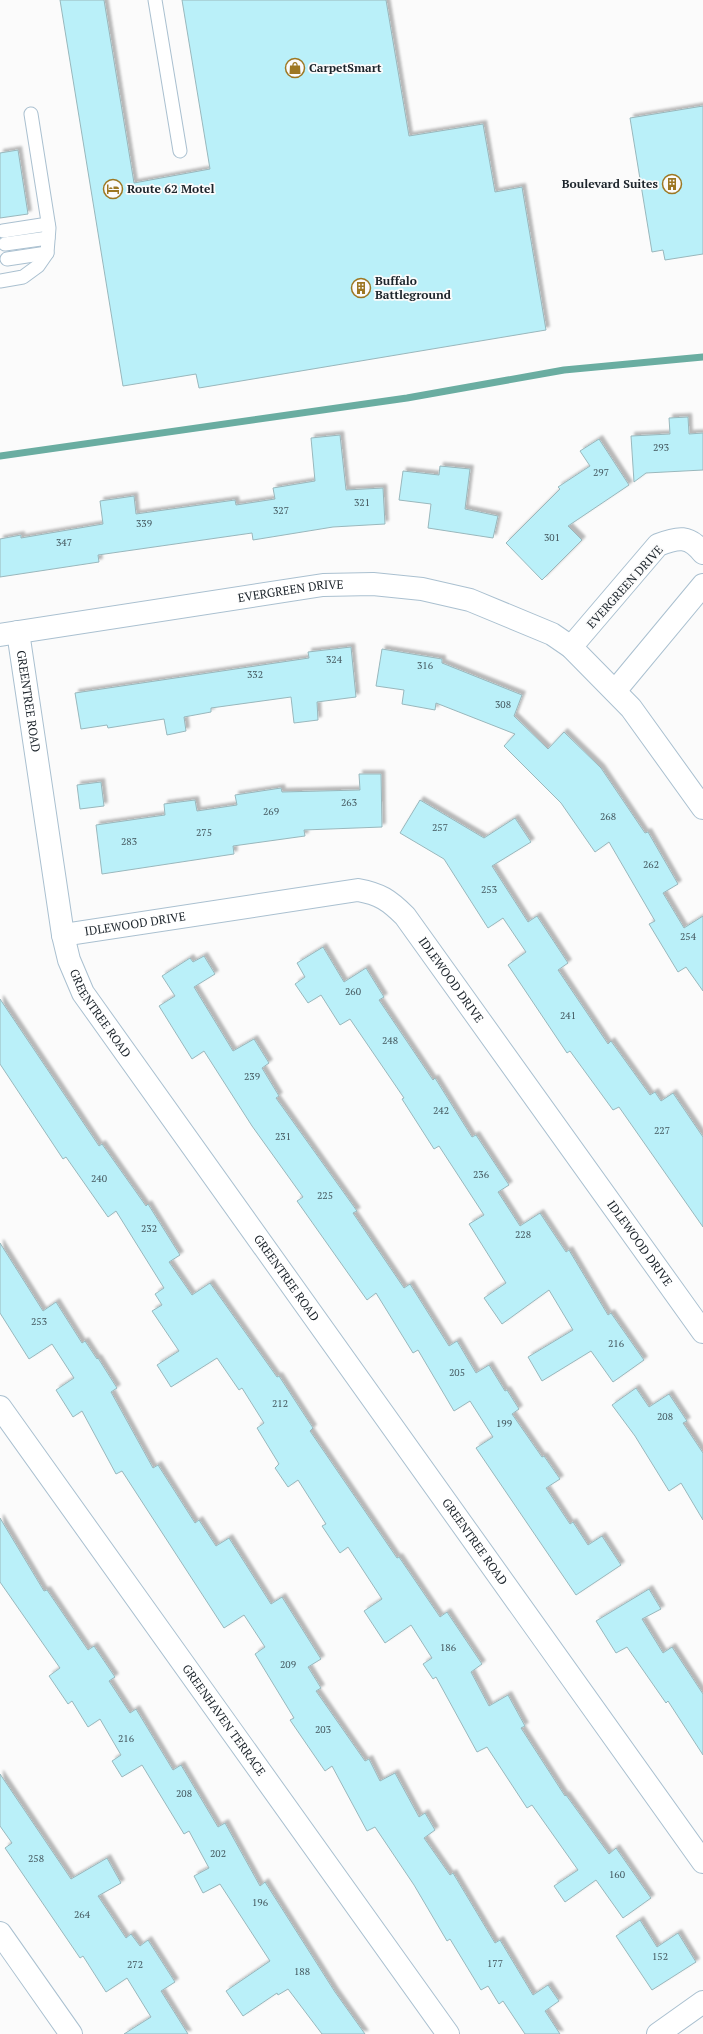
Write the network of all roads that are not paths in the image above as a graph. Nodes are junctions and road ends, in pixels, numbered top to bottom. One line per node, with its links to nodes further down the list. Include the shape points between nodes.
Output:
1 (155, 0): 3 (lane)
2 (30, 114): 4 (lane)
3 (180, 151)
4 (48, 220): 5 (lane); 6 (lane)
5 (3, 227)
6 (48, 238): 7 (lane); 8 (lane)
7 (5, 244)
8 (47, 253): 9 (lane); 9 (lane, via 8,265)
9 (38, 266): 10 (lane, via 23,277)
10 (0, 281)
11 (703, 553): 14 (street, EVERGREEN DRIVE, via 696,544 686,538 658,545)
12 (703, 585): 15 (street)
13 (9, 634): 14 (street, EVERGREEN DRIVE, via 323,585 373,584 422,589 470,600 552,634); 17 (street, GREENTREE ROAD)
14 (572, 647): 15 (street, EVERGREEN DRIVE)
15 (615, 691): 16 (street, EVERGREEN DRIVE, via 631,708)
16 (703, 808)
17 (63, 935): 18 (street, IDLEWOOD DRIVE, via 358,890 375,894 391,902 405,916); 20 (street, GREENTREE ROAD, via 69,960 83,993)
18 (703, 1332)
19 (0, 1407): 24 (street, GREENHAVEN TERRACE)
20 (703, 1862)
21 (0, 1933): 23 (street)
22 (703, 2002): 25 (street)
23 (71, 2034)
24 (448, 2034)
25 (658, 2034)

